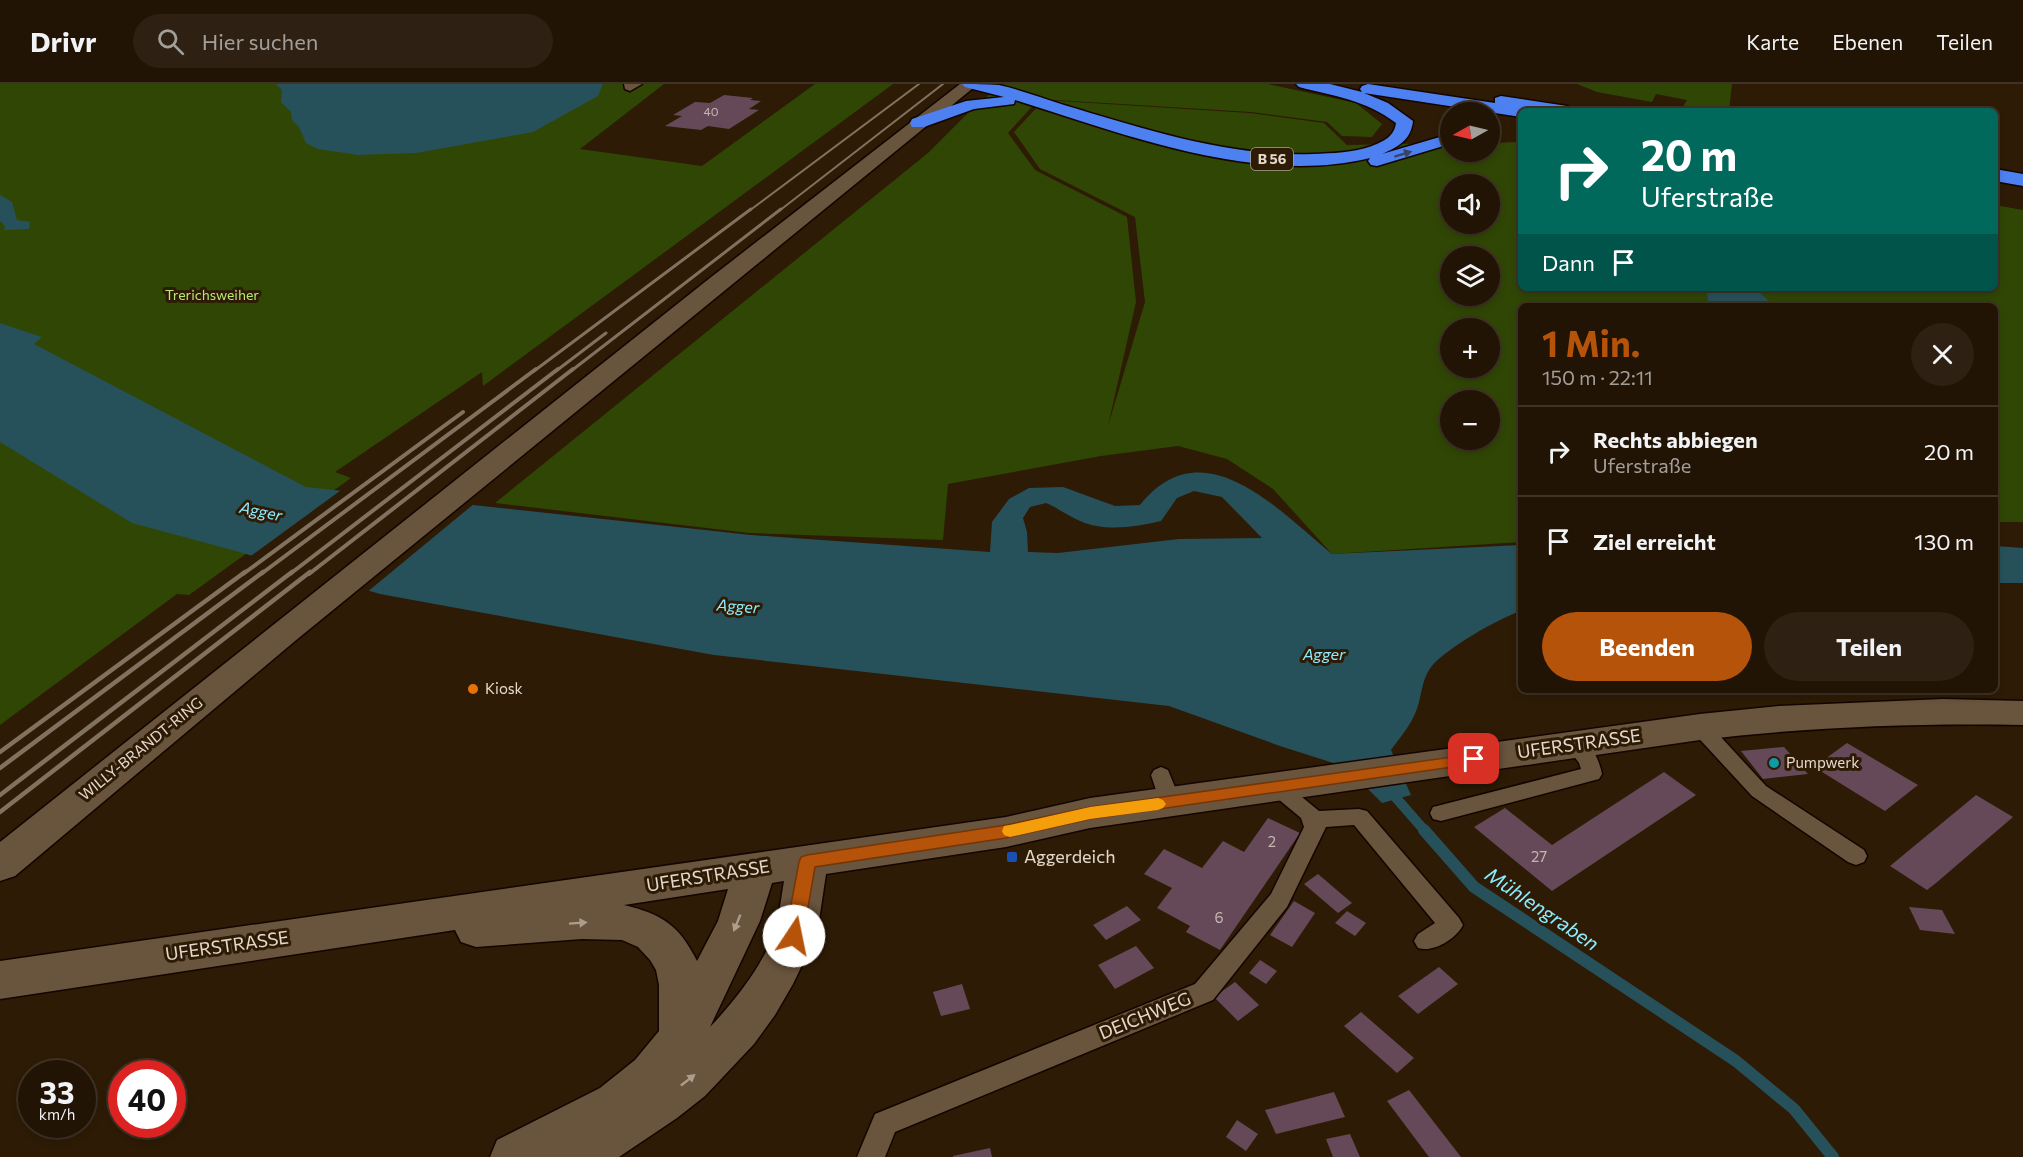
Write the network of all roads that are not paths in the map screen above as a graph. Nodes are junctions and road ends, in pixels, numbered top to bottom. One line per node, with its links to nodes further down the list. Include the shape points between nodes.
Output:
1 (1304, 84): 5 (highway, B 56, via 1369,99 1389,108 1404,121 1404,132 1397,141 1369,153 1305,160 1257,158 1175,142 990,87)
2 (1327, 84): 9 (highway)
3 (1382, 84): 7 (highway)
4 (1504, 84): 8 (highway)
5 (967, 86): 6 (highway); 10 (street, WILLY-BRANDT-RING)
6 (1018, 101): 10 (highway, via 972,104); 11 (highway, one-way to 11, via 1219,157 1286,166 1337,167 1372,162)
7 (1559, 108)
8 (1569, 108)
9 (1518, 112)
10 (918, 123): 23 (street, WILLY-BRANDT-RING)
11 (1440, 142)
12 (1998, 176): 13 (highway)
13 (2023, 180)
14 (1998, 185): 15 (highway)
15 (2023, 189)
16 (2023, 713): 17 (street, UFERSTRASSE, via 1866,713)
17 (1700, 727): 18 (street, UFERSTRASSE); 21 (lane, via 1759,791)
18 (1575, 744): 19 (street, UFERSTRASSE, via 1454,762); 20 (lane, via 1589,761 1592,774)
19 (1296, 797): 22 (street, UFERSTRASSE, via 1166,788 1090,813 1006,832); 26 (lane, via 1359,816 1451,925); 31 (lane, DEICHWEG, via 1315,827 1279,900 1204,992 885,1123)
20 (1441, 813)
21 (1856, 856)
22 (807, 862): 24 (street, UFERSTRASSE); 30 (street, one-way to 22, via 641,1116 706,1065 739,1029 765,993 794,936)
23 (0, 865)
24 (756, 867): 25 (street, UFERSTRASSE); 28 (street, one-way to 28, via 739,921)
25 (416, 919): 27 (street, UFERSTRASSE); 28 (street, one-way to 28, via 446,928 589,922 637,926 660,940 673,957 681,978)
26 (1426, 941)
27 (0, 980)
28 (682, 1037): 29 (street, via 652,1075 617,1104)
29 (515, 1157)
30 (569, 1157)
31 (871, 1157)

